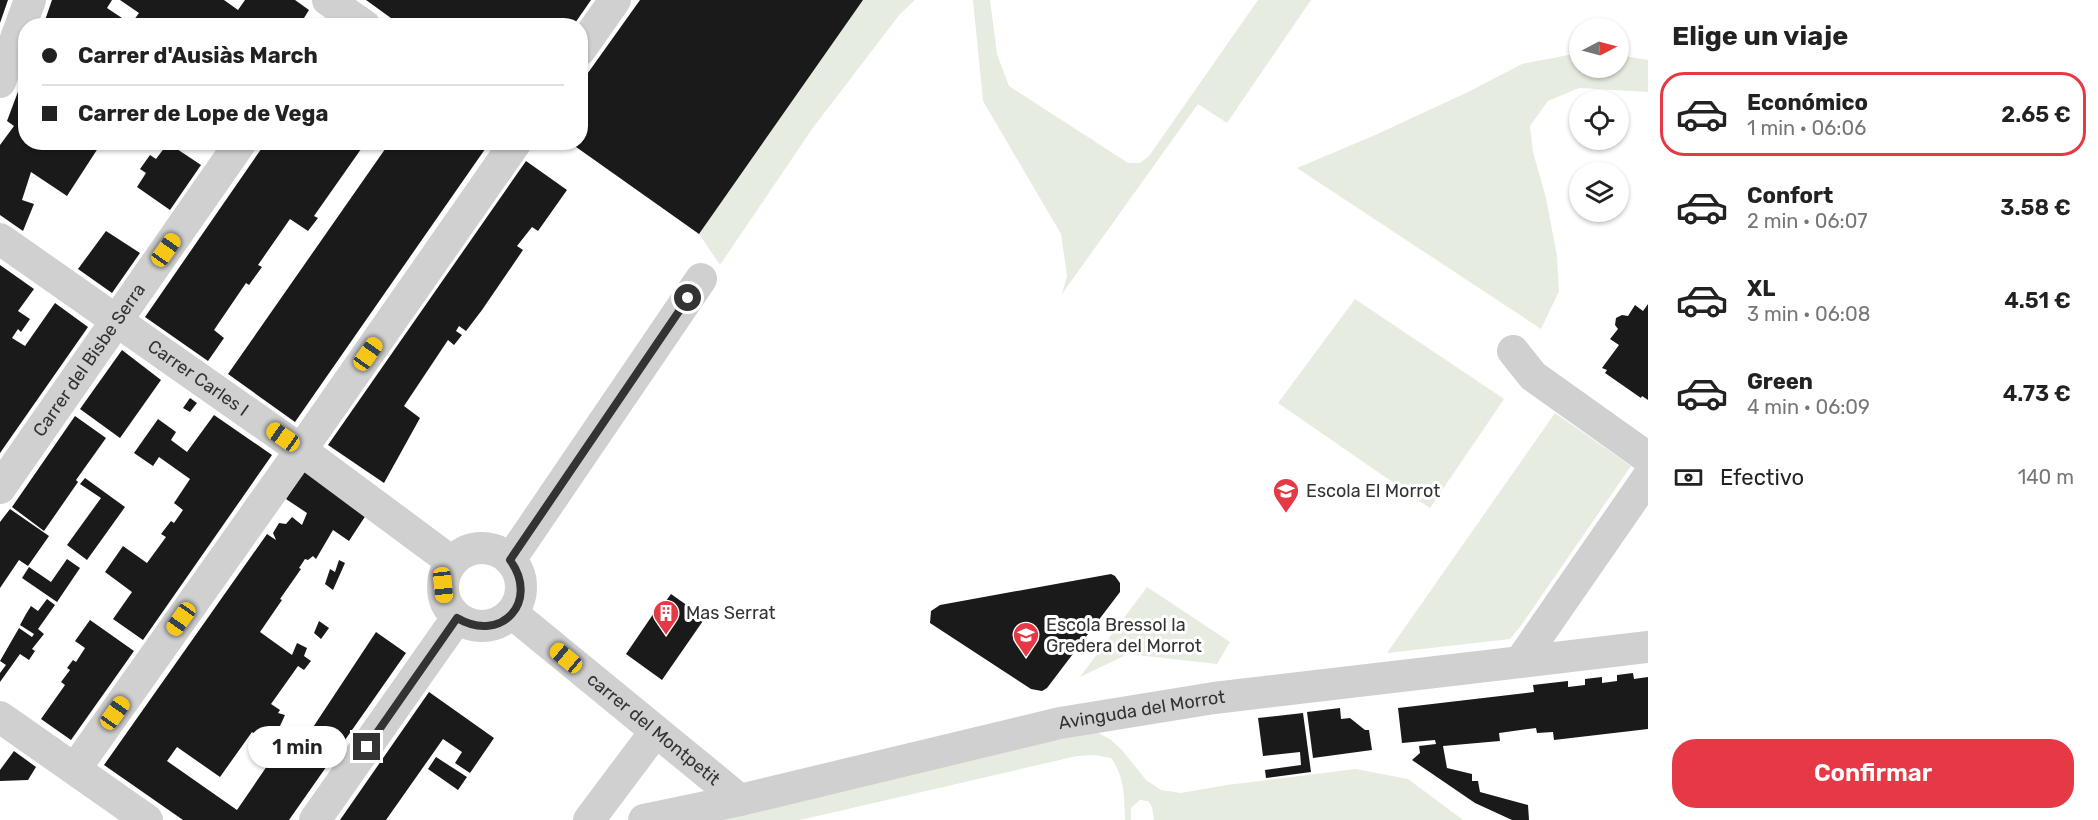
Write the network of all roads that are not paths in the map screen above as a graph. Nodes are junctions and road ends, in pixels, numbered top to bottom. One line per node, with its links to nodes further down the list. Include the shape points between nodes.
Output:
1 (30, 0): 4 (street)
2 (615, 0): 7 (street)
3 (332, 8): 5 (street)
4 (23, 18)
5 (350, 18)
6 (18, 33): 8 (street)
7 (588, 39)
8 (0, 82)
9 (235, 150): 13 (street, Carrer del Bisbe Serra)
10 (510, 150): 15 (street)
11 (0, 239): 13 (street, Carrer Carles I)
12 (701, 279): 19 (street)
13 (116, 322): 15 (street, Carrer Carles I); 18 (street, Carrer del Bisbe Serra)
14 (1513, 351): 16 (street, via 1533,376)
15 (301, 450): 20 (street, Carrer Carles I); 27 (street)
16 (1648, 458)
17 (1648, 477): 24 (street)
18 (0, 488)
19 (510, 560): 20 (street, via 487,548 474,549); 21 (street, via 517,569 522,592)
20 (452, 562): 22 (street, via 443,585 444,597)
21 (512, 613): 22 (street, via 486,627); 26 (street, carrer del Montpetit)
22 (457, 618): 30 (street)
23 (1648, 647): 24 (street, Avinguda del Morrot)
24 (1520, 662): 28 (street, Avinguda del Morrot, via 1214,698 1060,723)
25 (0, 717): 27 (street)
26 (655, 732): 28 (street, carrer del Montpetit); 31 (street)
27 (75, 769): 29 (street)
28 (740, 800): 32 (street, Avinguda del Morrot)
29 (147, 820)
30 (315, 820)
31 (589, 820)
32 (644, 820)

